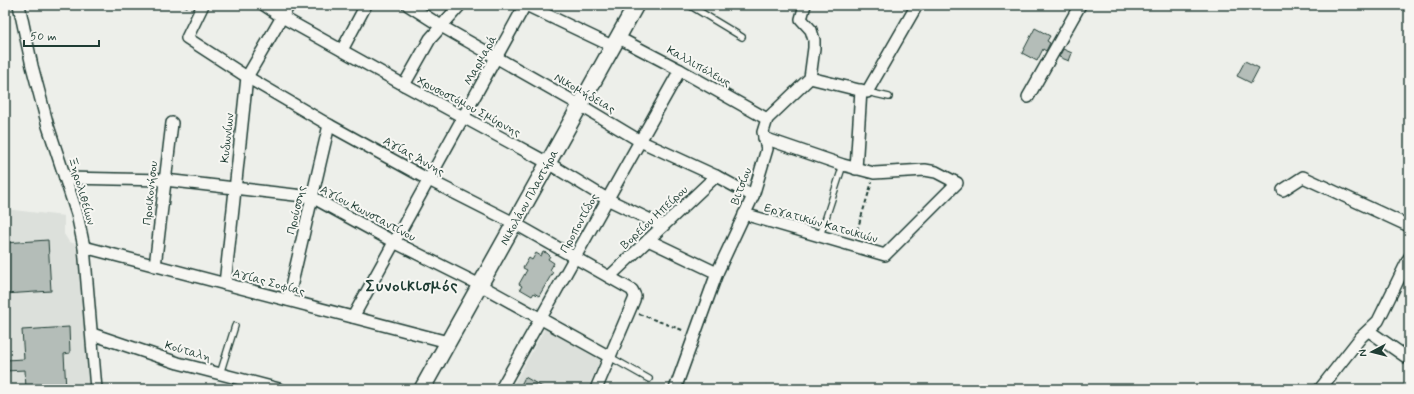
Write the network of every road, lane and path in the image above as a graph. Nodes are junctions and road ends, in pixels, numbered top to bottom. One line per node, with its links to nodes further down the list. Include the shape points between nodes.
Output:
1 (19, 5): 39 (street, Ξηρολιθείων, via 32,66)
2 (203, 5): 21 (street, Αγίας Άννης, via 187,38)
3 (264, 5): 14 (street, Χρυσοστόμου Σμύρνης)
4 (289, 5): 14 (street, Κυδωνίων)
5 (366, 5): 18 (street)
6 (408, 5): 15 (street, Νικομήδειας)
7 (460, 5): 15 (street)
8 (526, 5): 17 (street, Καλλιπόλεως); 19 (street, Μαρμαρά)
9 (636, 5): 17 (main road, Νικολάου Πλαστήρα)
10 (689, 5): 16 (lane)
11 (805, 5): 22 (street, via 801,18 811,30 814,40)
12 (918, 5): 24 (street)
13 (1080, 5): 25 (street)
14 (282, 17): 18 (street, Χρυσοστόμου Σμύρνης); 21 (street, Κυδωνίων)
15 (441, 26): 19 (street, Νικομήδειας); 23 (street, via 430,39)
16 (742, 37)
17 (615, 41): 20 (street, Καλλιπόλεως); 27 (main road, Νικολάου Πλαστήρα)
18 (342, 50): 23 (street, Χρυσοστόμου Σμύρνης)
19 (497, 58): 27 (street, Νικομήδειας); 28 (street, Μαρμαρά)
20 (680, 70): 29 (street, Καλλιπόλεως); 33 (street, Προποντίδος)
21 (247, 77): 31 (street, Αγίας Άννης); 42 (street, Κυδωνίων)
22 (810, 78): 24 (street); 29 (street)
23 (404, 85): 28 (street, Χρυσοστόμου Σμύρνης)
24 (864, 91): 26 (lane); 36 (street)
25 (1028, 96)
26 (889, 97)
27 (580, 105): 33 (street, Νικομήδειας); 34 (main road, Νικολάου Πλαστήρα)
28 (463, 117): 34 (street, Χρυσοστόμου Σμύρνης); 41 (street, Μαρμαρά)
29 (767, 119): 32 (street, Βιτσίου)
30 (172, 123): 40 (street, Προικονήσου)
31 (329, 125): 41 (street, Αγίας Άννης); 45 (street, Προύσσης)
32 (764, 138): 35 (street); 44 (street, Βιτσίου, via 767,149)
33 (640, 141): 38 (street, Νικομήδειας); 46 (street, Προποντίδος)
34 (548, 163): 46 (street, Χρυσοστόμου Σμύρνης); 48 (main road, Νικολάου Πλαστήρα)
35 (843, 165): 36 (street); 51 (lane)
36 (856, 169): 37 (street)
37 (874, 173): 54 (path); 54 (street, Εργατικών Κατοικιών, via 925,170 936,172 957,183 885,255)
38 (716, 176): 44 (street, Νικομήδειας); 49 (street, Βορείου Ηπείρου)
39 (65, 178): 40 (street, Αγίου Κωνσταντίνου); 55 (street, Ξηρολιθείων, via 77,214)
40 (165, 180): 42 (street, Αγίου Κωνσταντίνου); 58 (street, Προικονήσου)
41 (428, 180): 48 (street, Αγίας Άννης); 53 (street, Μαρμαρά)
42 (235, 187): 45 (street, Αγίου Κωνσταντίνου); 61 (street, Κυδωνίων)
43 (1283, 190): 50 (street, via 1303,177)
44 (753, 196): 47 (street, Βιτσίου)
45 (312, 197): 53 (street, Αγίου Κωνσταντίνου); 63 (street, Προύσσης)
46 (607, 199): 49 (street, Χρυσοστόμου Σμύρνης); 56 (street, Προποντίδος)
47 (744, 214): 51 (street, Εργατικών Κατοικιών); 59 (street, Βιτσίου)
48 (514, 223): 56 (street, Αγίας Άννης); 62 (main road, Νικολάου Πλαστήρα)
49 (663, 226): 52 (street, Βορείου Ηπείρου)
50 (1409, 226)
51 (820, 237): 54 (street, Εργατικών Κατοικιών)
52 (648, 240): 59 (street); 60 (street, Βορείου Ηπείρου)
53 (394, 242): 62 (street, Αγίου Κωνσταντίνου); 65 (street, Μαρμαρά)
54 (853, 246)
55 (84, 247): 58 (street, Αγίας Σοφίας); 69 (street, Ξηρολιθείων)
56 (575, 258): 60 (street, Αγίας Άννης); 66 (street, Προποντίδος)
57 (1409, 258): 68 (street, via 1378,321)
58 (155, 266): 61 (street, Αγίας Σοφίας)
59 (717, 273): 70 (street, Βιτσίου)
60 (609, 277): 64 (street, Αγίας Άννης, via 632,290 635,296)
61 (225, 284): 63 (street, Αγίας Σοφίας)
62 (480, 285): 66 (street, Αγίου Κωνσταντίνου); 71 (main road, Νικολάου Πλαστήρα)
63 (288, 300): 65 (street, Αγίας Σοφίας)
64 (630, 311): 70 (path); 72 (street)
65 (352, 317): 71 (street, Αγίας Σοφίας)
66 (540, 318): 72 (street, Αγίου Κωνσταντίνου); 79 (street, Προποντίδος)
67 (235, 326): 74 (lane)
68 (1369, 331): 73 (street); 82 (street)
69 (92, 334): 74 (street, Κούταλη, via 178,363); 76 (street, Ξηρολιθείων)
70 (695, 335): 81 (street, Βιτσίου)
71 (448, 342): 78 (main road, Νικολάου Πλαστήρα)
72 (610, 357): 75 (lane); 80 (street)
73 (1409, 359)
74 (220, 374): 77 (street, Κούταλη)
75 (649, 379)
76 (96, 389)
77 (279, 389)
78 (422, 389)
79 (501, 389)
80 (596, 389)
81 (675, 389)
82 (1320, 389)

